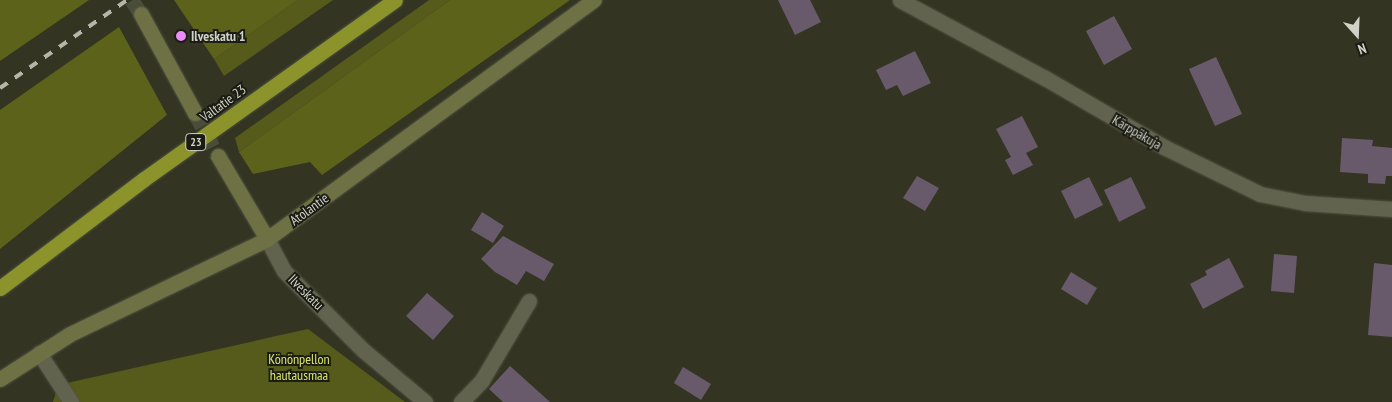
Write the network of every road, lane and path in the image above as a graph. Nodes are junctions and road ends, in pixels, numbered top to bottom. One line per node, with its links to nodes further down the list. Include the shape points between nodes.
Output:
1 (395, 0): 9 (highway, Valtatie 23 / 23, via 144,179)
2 (594, 0): 8 (street, Atolantie)
3 (900, 0): 7 (street, Kärppäkuja, via 1164,147 1260,194 1305,203)
4 (140, 14): 5 (street)
5 (195, 113)
6 (218, 156): 8 (street, Ilveskatu)
7 (1392, 209)
8 (267, 240): 11 (street, Atolantie, via 70,334); 14 (street, Ilveskatu, via 284,270 363,350)
9 (0, 288)
10 (530, 301): 15 (street, via 482,380)
11 (39, 353): 12 (street, Atolantie); 13 (street)
12 (0, 379)
13 (71, 402)
14 (425, 402)
15 (461, 402)

